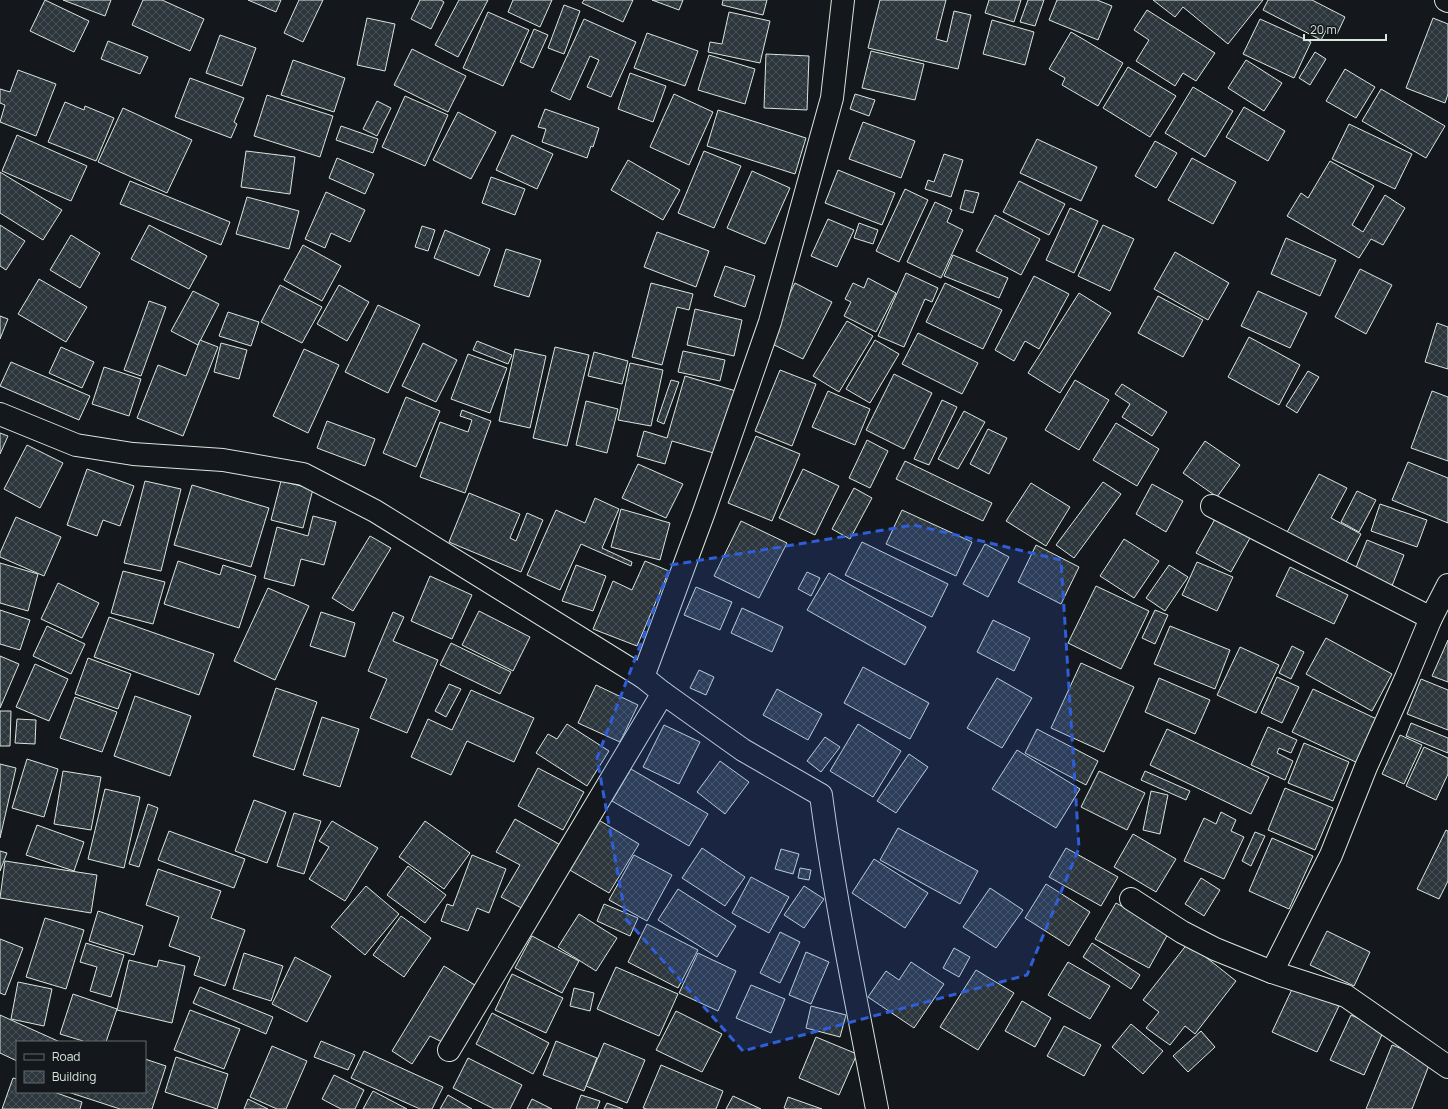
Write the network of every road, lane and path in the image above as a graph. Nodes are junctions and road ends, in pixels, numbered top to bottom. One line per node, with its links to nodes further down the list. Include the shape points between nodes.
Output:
1 (843, 0): 6 (street, via 832,98 770,322)
2 (0, 414): 6 (street, via 76,445 133,454 223,460 304,474 375,511)
3 (1212, 506): 5 (street)
4 (1448, 586): 5 (street)
5 (1431, 618): 9 (street, via 1331,854)
6 (643, 677): 7 (street)
7 (663, 693): 10 (street); 12 (street, via 743,750 820,795 843,933)
8 (1132, 899): 9 (street, via 1182,932 1215,949)
9 (1272, 972): 11 (street, via 1346,996)
10 (448, 1050)
11 (1448, 1067)
12 (878, 1109)

